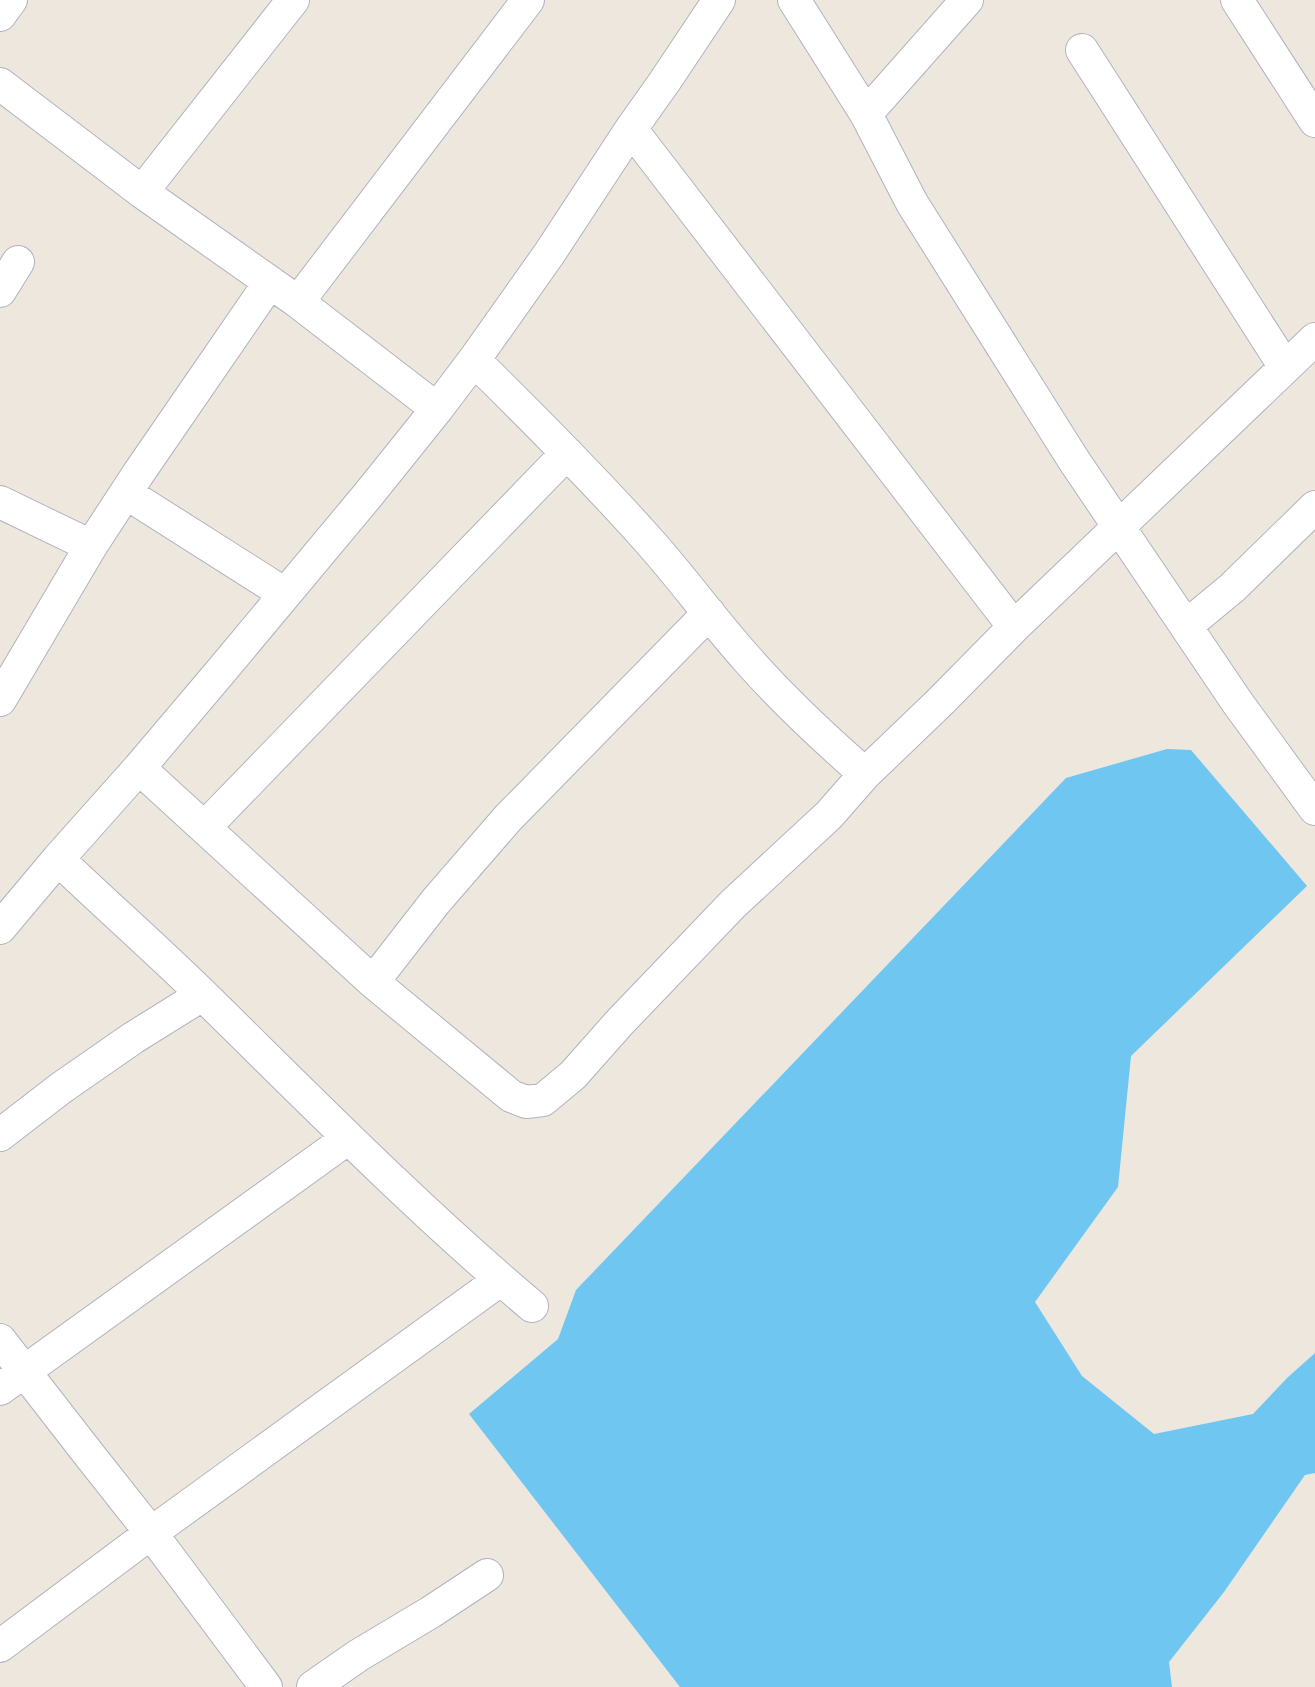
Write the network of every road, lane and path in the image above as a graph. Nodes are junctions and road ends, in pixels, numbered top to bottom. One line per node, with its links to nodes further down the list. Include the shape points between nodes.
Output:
1 (11, 0): 8 (street)
2 (293, 0): 14 (street)
3 (528, 0): 18 (street)
4 (719, 0): 13 (street)
5 (794, 0): 11 (street)
6 (967, 0): 11 (street)
7 (1237, 0): 12 (street)
8 (0, 15)
9 (1082, 50): 21 (street)
10 (0, 84): 14 (street)
11 (866, 114): 27 (street, via 912,203)
12 (1315, 121)
13 (631, 129): 20 (street); 32 (street)
14 (142, 192): 16 (street)
15 (18, 262): 17 (street)
16 (270, 282): 18 (street); 24 (street)
17 (0, 291)
18 (298, 302): 22 (street)
19 (1315, 339): 21 (street)
20 (474, 360): 22 (street); 23 (street)
21 (1285, 368): 27 (street)
22 (436, 410): 29 (street)
23 (567, 453): 30 (street); 37 (street)
24 (126, 493): 28 (street); 29 (street)
25 (0, 502): 28 (street)
26 (1315, 507): 31 (street, via 1232,588)
27 (1118, 529): 31 (street); 32 (street)
28 (91, 546): 33 (street)
29 (285, 594): 34 (street)
30 (709, 613): 35 (street, via 772,687); 40 (street, via 500,826)
31 (1186, 626): 36 (street)
32 (1014, 627): 35 (street)
33 (0, 700)
34 (139, 768): 37 (street); 38 (street)
35 (866, 774): 40 (street, via 829,815 733,904 573,1075 543,1100 526,1102 511,1096)
36 (1315, 809)
37 (206, 827): 40 (street)
38 (58, 859): 39 (street); 41 (street)
39 (0, 928)
40 (373, 982)
41 (202, 995): 42 (street, via 124,1044); 43 (street)
42 (0, 1135)
43 (347, 1138): 44 (street); 47 (street)
44 (500, 1280): 45 (street); 48 (street)
45 (532, 1306)
46 (0, 1340): 47 (street)
47 (12, 1380): 48 (street)
48 (151, 1533): 50 (street); 51 (street)
49 (487, 1575): 52 (street)
50 (0, 1646)
51 (266, 1687)
52 (313, 1687)

